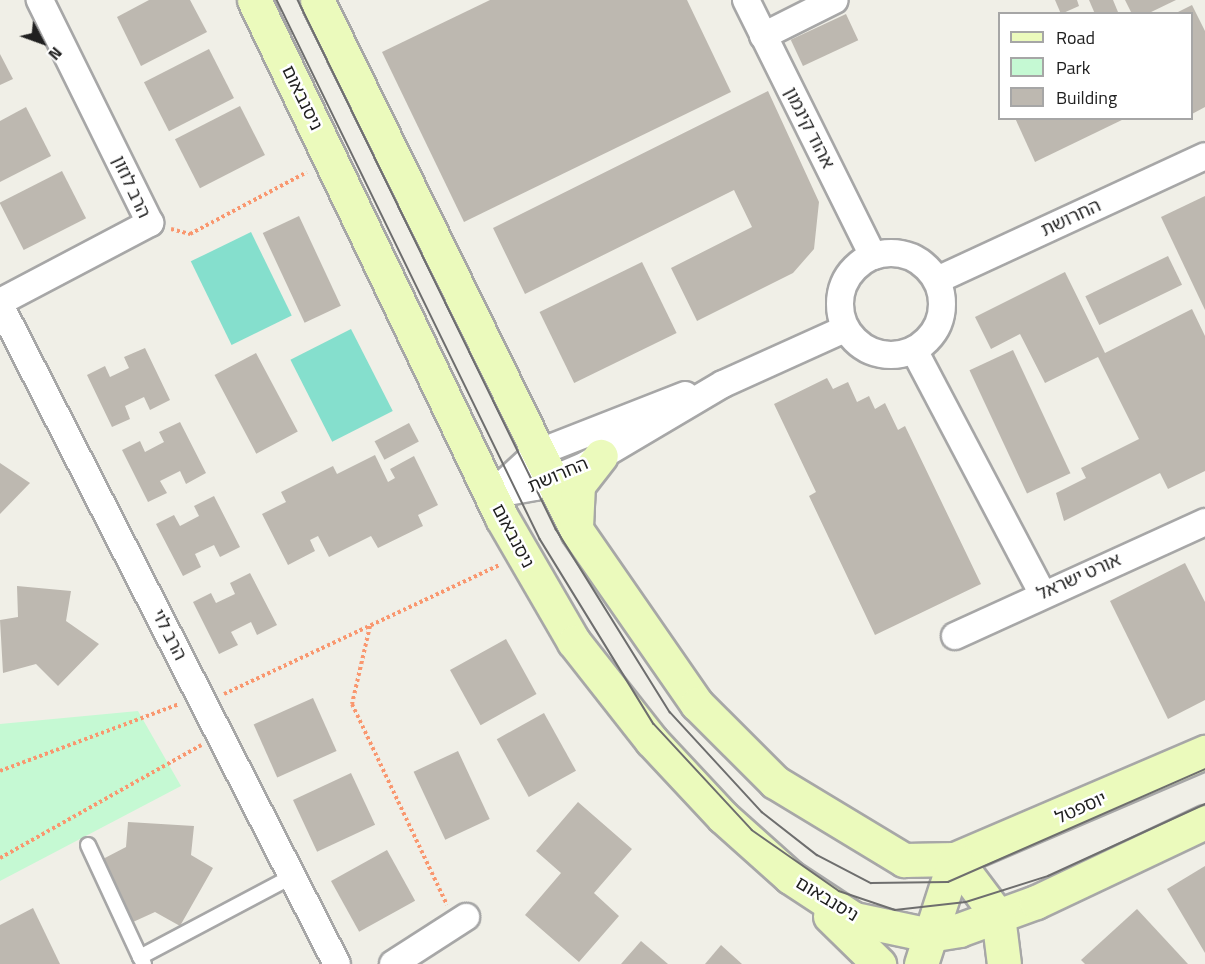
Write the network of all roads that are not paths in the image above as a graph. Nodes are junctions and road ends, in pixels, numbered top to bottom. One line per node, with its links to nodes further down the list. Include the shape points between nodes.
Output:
1 (40, 0): 10 (street, הרב לוזון, via 150,223)
2 (254, 0): 16 (main road, ניסנבאום)
3 (317, 0): 15 (main road)
4 (746, 0): 6 (street, אהוד קינמון)
5 (835, 0): 6 (street)
6 (763, 36): 8 (street, אהוד קינמון)
7 (1205, 156): 9 (street, החרושת)
8 (873, 256): 9 (street, via 909,256); 11 (street, via 846,278 840,312)
9 (937, 280): 12 (street, via 940,320)
10 (0, 303): 25 (street, הרב לוי)
11 (845, 329): 12 (street, via 855,341 883,355); 13 (street, החרושת)
12 (914, 350): 19 (street)
13 (723, 384): 14 (street, החרושת); 15 (street, החרושת, via 635,411)
14 (601, 456): 15 (street, החרושת); 18 (main road, via 578,485)
15 (544, 467): 16 (street, החרושת); 18 (main road)
16 (491, 495): 26 (main road, ניסנבאום, via 521,555 574,642 651,740 723,817)
17 (1205, 522): 19 (street, אורט ישראל)
18 (577, 531): 24 (main road, via 697,704 775,782 904,860)
19 (1042, 593): 20 (street, אורט ישראל)
20 (955, 636)
21 (1205, 752): 24 (main road, יוספטל)
22 (1205, 822): 27 (main road)
23 (88, 845): 30 (lane)
24 (955, 859): 27 (main road); 29 (main road)
25 (293, 876): 30 (lane); 31 (street, הרב לוי)
26 (790, 877): 29 (main road, ניסנבאום, via 854,919); 33 (main road)
27 (998, 916): 29 (main road); 34 (main road)
28 (461, 920): 32 (street)
29 (925, 949)
30 (142, 961)
31 (337, 964)
32 (393, 964)
33 (879, 964)
34 (1004, 964)

